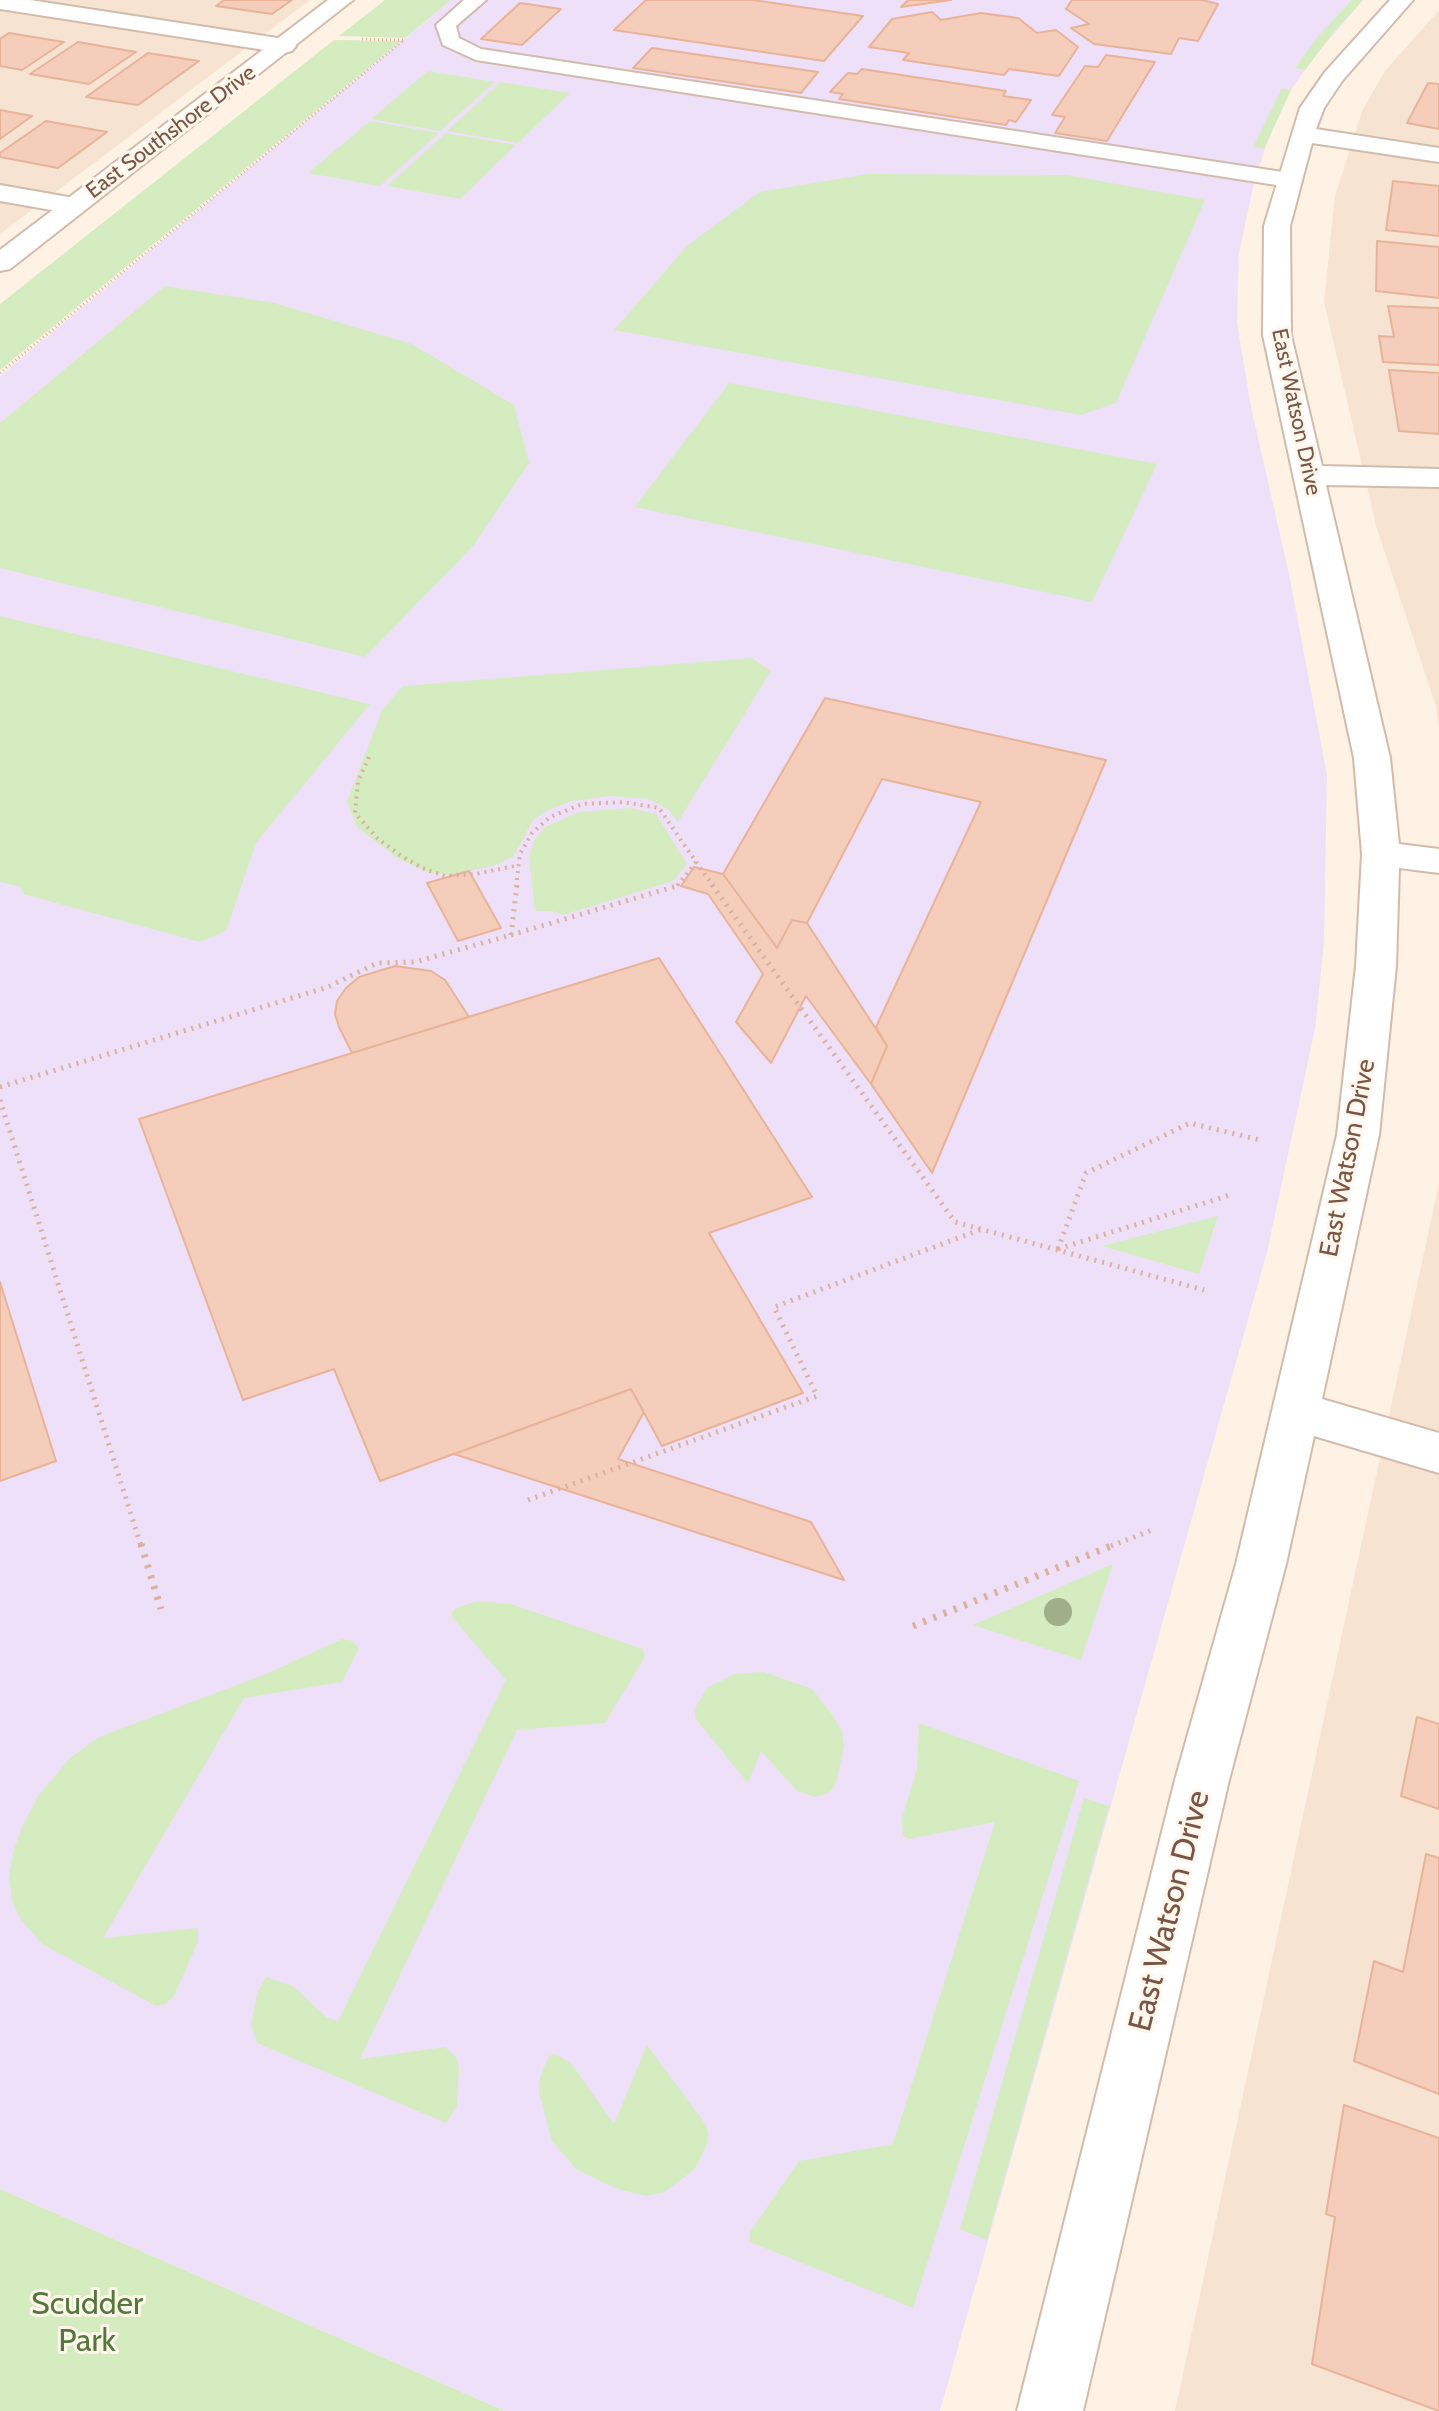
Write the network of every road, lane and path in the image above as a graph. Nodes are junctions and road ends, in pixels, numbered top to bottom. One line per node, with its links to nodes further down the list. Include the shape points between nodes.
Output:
1 (342, 0): 8 (street, East Southshore Drive)
2 (476, 0): 7 (lane, via 446,25)
3 (1402, 0): 9 (street, East Watson Drive, via 1333,77)
4 (0, 2): 8 (street)
5 (362, 38): 6 (path)
6 (405, 40): 7 (path, via 407,46); 15 (path)
7 (450, 41): 11 (lane, via 476,54)
8 (284, 46): 13 (street, East Southshore Drive)
9 (1302, 134): 10 (street); 11 (street, East Watson Drive)
10 (1439, 155)
11 (1289, 180): 16 (street, East Watson Drive, via 1277,226 1277,335)
12 (0, 193): 13 (street)
13 (74, 206): 14 (street, East Southshore Drive)
14 (0, 263)
15 (0, 373)
16 (1308, 475): 17 (street); 19 (street, East Watson Drive, via 1372,758)
17 (1439, 478)
18 (369, 757): 22 (path, via 358,781 355,813 400,855 445,876)
19 (1381, 854): 20 (street); 31 (street, East Watson Drive, via 1376,966 1358,1135)
20 (1439, 861)
21 (696, 862): 22 (path, via 659,808 623,802 582,804 550,817 532,833); 23 (path, via 679,886); 28 (path, via 955,1222)
22 (519, 865): 23 (path)
23 (511, 935): 24 (path, via 415,962 377,963 328,987)
24 (0, 1087)
25 (0, 1100): 35 (path)
26 (1260, 1140): 29 (path, via 1190,1123 1086,1173)
27 (1233, 1194): 29 (path)
28 (983, 1229): 29 (path); 33 (path, via 774,1307 817,1396)
29 (1058, 1249): 30 (path)
30 (1204, 1290)
31 (1294, 1411): 32 (street); 37 (street, East Watson Drive, via 1261,1564 1202,1780)
32 (1439, 1453)
33 (528, 1500)
34 (1152, 1530): 36 (path)
35 (161, 1609)
36 (913, 1626)
37 (1050, 2411)

